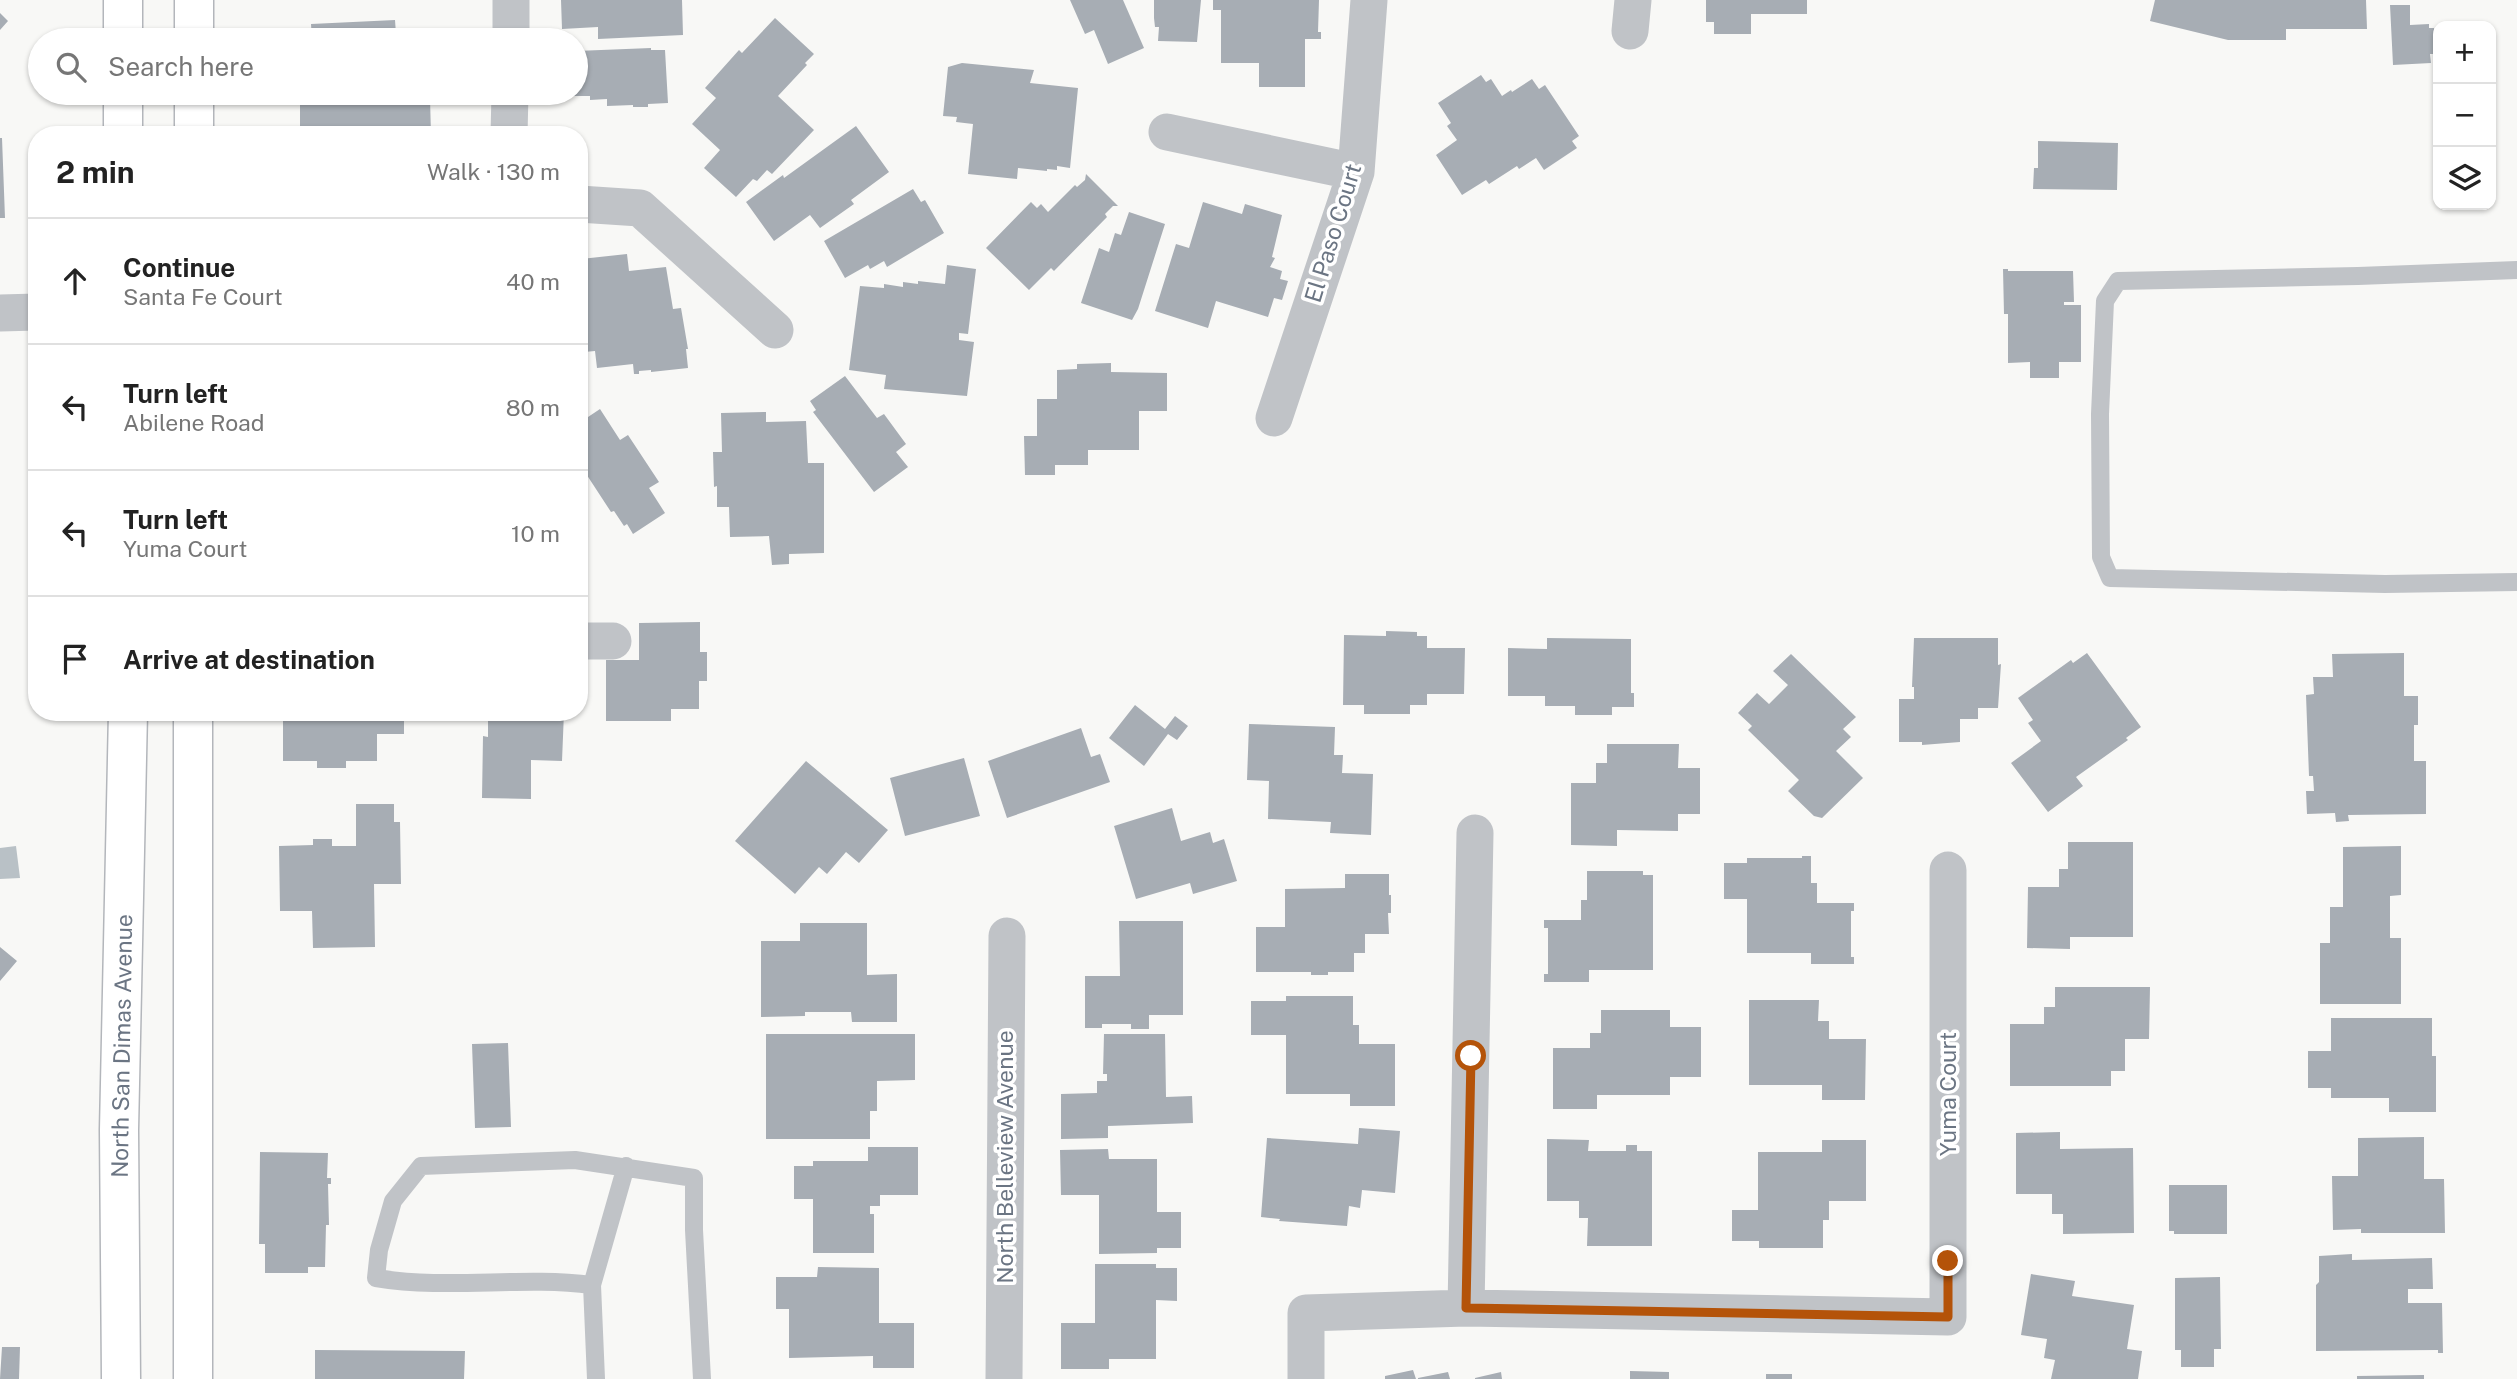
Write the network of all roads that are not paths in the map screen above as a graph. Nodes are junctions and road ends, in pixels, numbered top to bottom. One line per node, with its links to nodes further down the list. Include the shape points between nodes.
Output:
1 (123, 0): 5 (main road)
2 (194, 0): 6 (main road)
3 (512, 0): 7 (street)
4 (1369, 0): 15 (street, El Paso Court)
5 (123, 28)
6 (194, 28)
7 (511, 28)
8 (123, 105): 11 (main road)
9 (194, 105): 12 (main road)
10 (510, 105): 13 (street)
11 (123, 126)
12 (194, 126)
13 (509, 126)
14 (1167, 132): 15 (street)
15 (1356, 172): 21 (street, El Paso Court)
16 (588, 205): 20 (street, via 640,208)
17 (2517, 270): 22 (lane, via 2118,281 2105,301 2101,414 2101,557 2110,578)
18 (28, 312): 19 (street)
19 (0, 313)
20 (775, 330)
21 (1274, 418)
22 (2517, 582)
23 (128, 721): 31 (main road, North San Dimas Avenue, via 119,1130)
24 (192, 721): 32 (main road)
25 (1475, 833): 30 (street)
26 (1948, 870): 30 (street, Yuma Court, via 1948,1317)
27 (1007, 936): 35 (street, North Belleview Avenue)
28 (626, 1166): 29 (lane); 29 (lane, via 575,1160 421,1166 393,1200 376,1278 406,1283); 34 (lane, via 694,1178)
29 (592, 1284): 33 (lane)
30 (1466, 1308): 36 (street, via 1306,1313)
31 (121, 1379)
32 (193, 1379)
33 (596, 1379)
34 (702, 1379)
35 (1004, 1379)
36 (1306, 1379)

